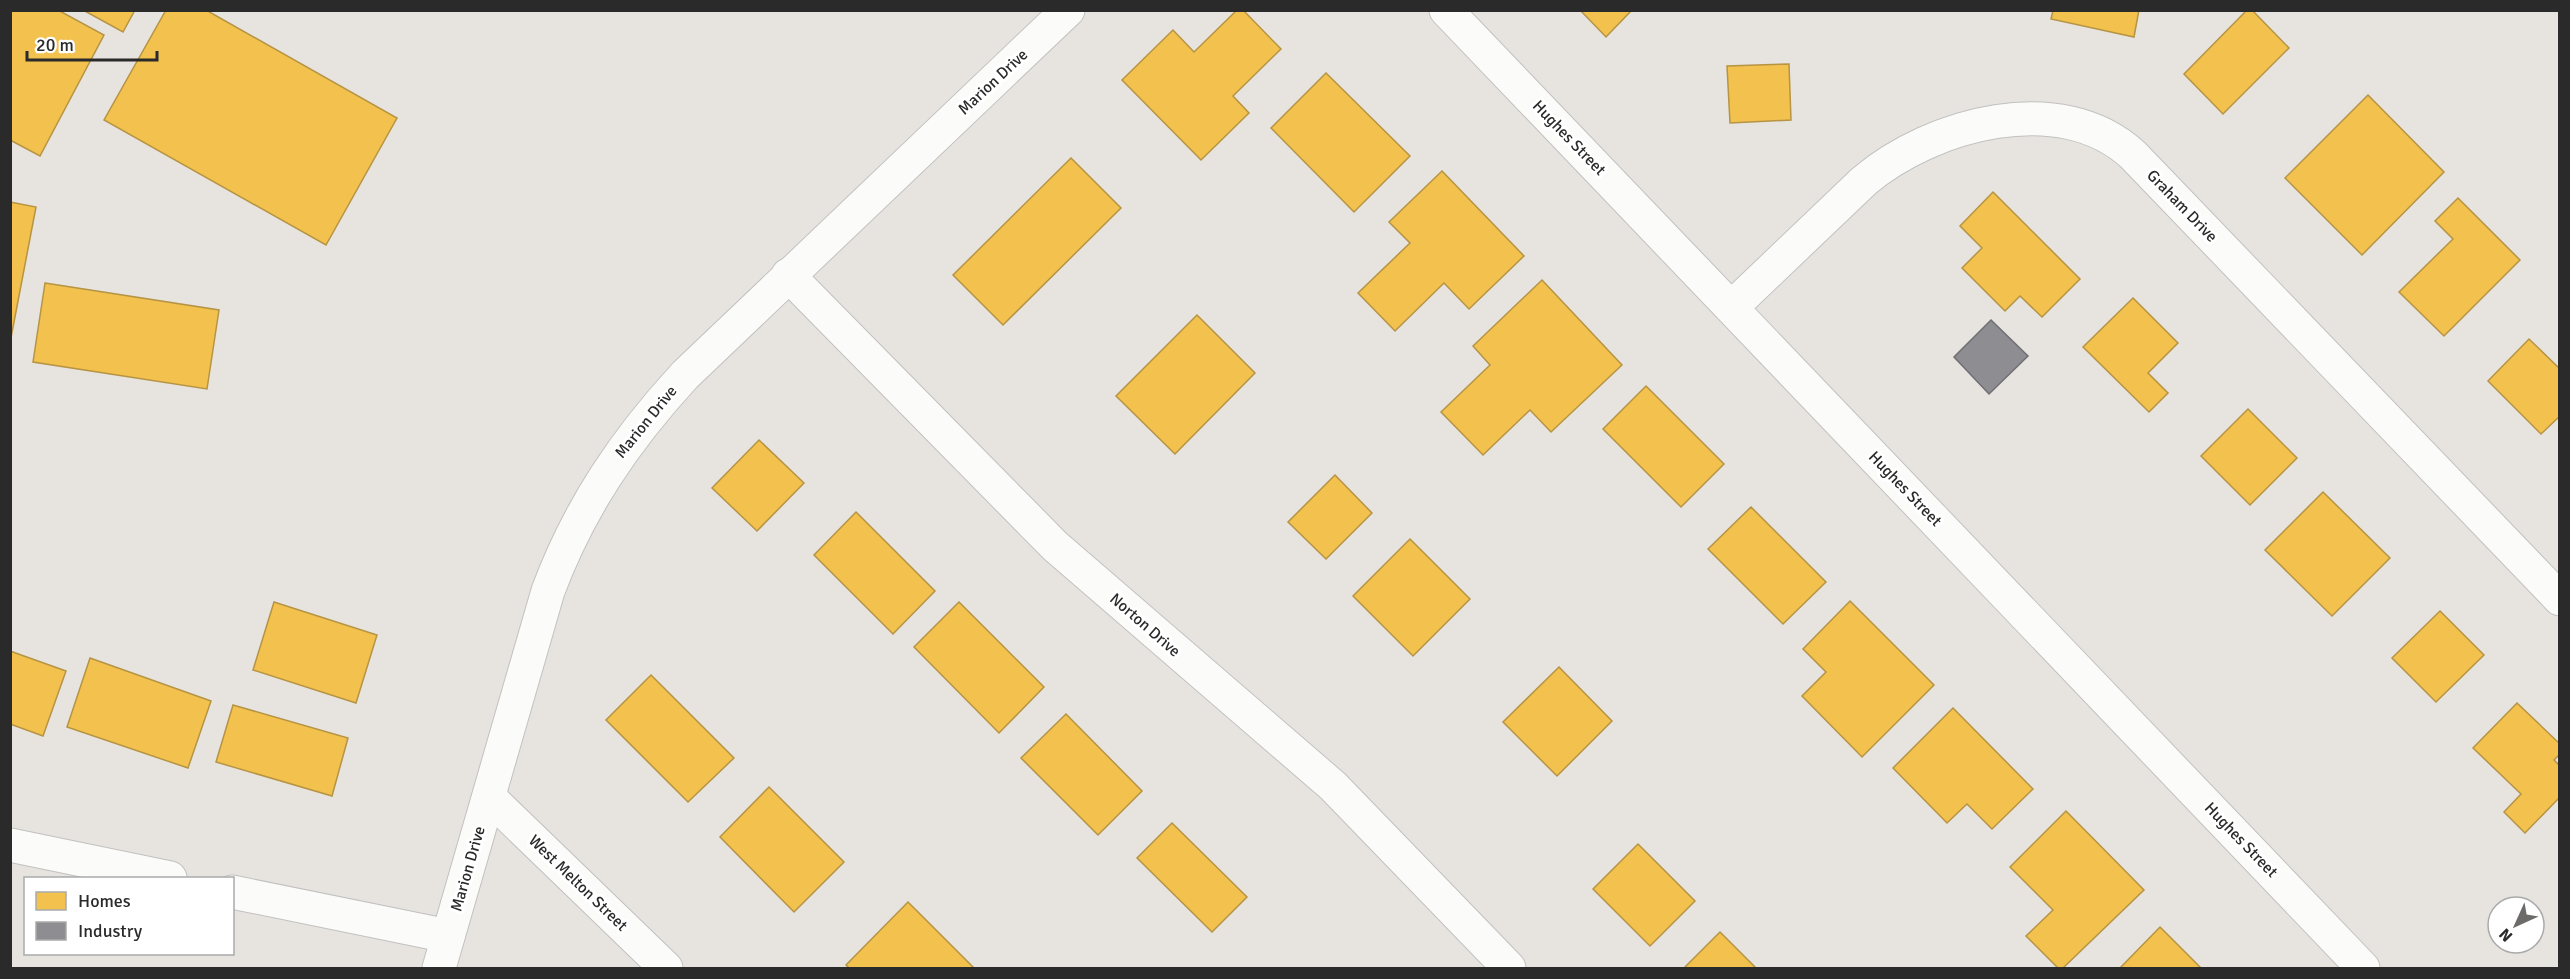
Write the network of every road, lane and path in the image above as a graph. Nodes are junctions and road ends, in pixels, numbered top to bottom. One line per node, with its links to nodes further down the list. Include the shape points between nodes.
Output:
1 (1068, 10): 3 (street, Marion Drive)
2 (1446, 10): 4 (street, Hughes Street)
3 (788, 275): 6 (street, Marion Drive, via 662,400 598,484 562,553 548,591); 13 (street, Norton Drive, via 1048,540 1333,786)
4 (1732, 307): 5 (street, Graham Drive, via 1864,181 1916,145 1962,128 2011,120 2036,120 2100,132 2120,142 2133,155); 14 (street, Hughes Street)
5 (2559, 600)
6 (489, 797): 10 (street, Marion Drive); 12 (street, West Melton Street)
7 (10, 845): 8 (street)
8 (161, 877)
9 (234, 892): 10 (street)
10 (448, 936): 11 (street, Marion Drive)
11 (439, 969)
12 (666, 969)
13 (1509, 969)
14 (2363, 969)

